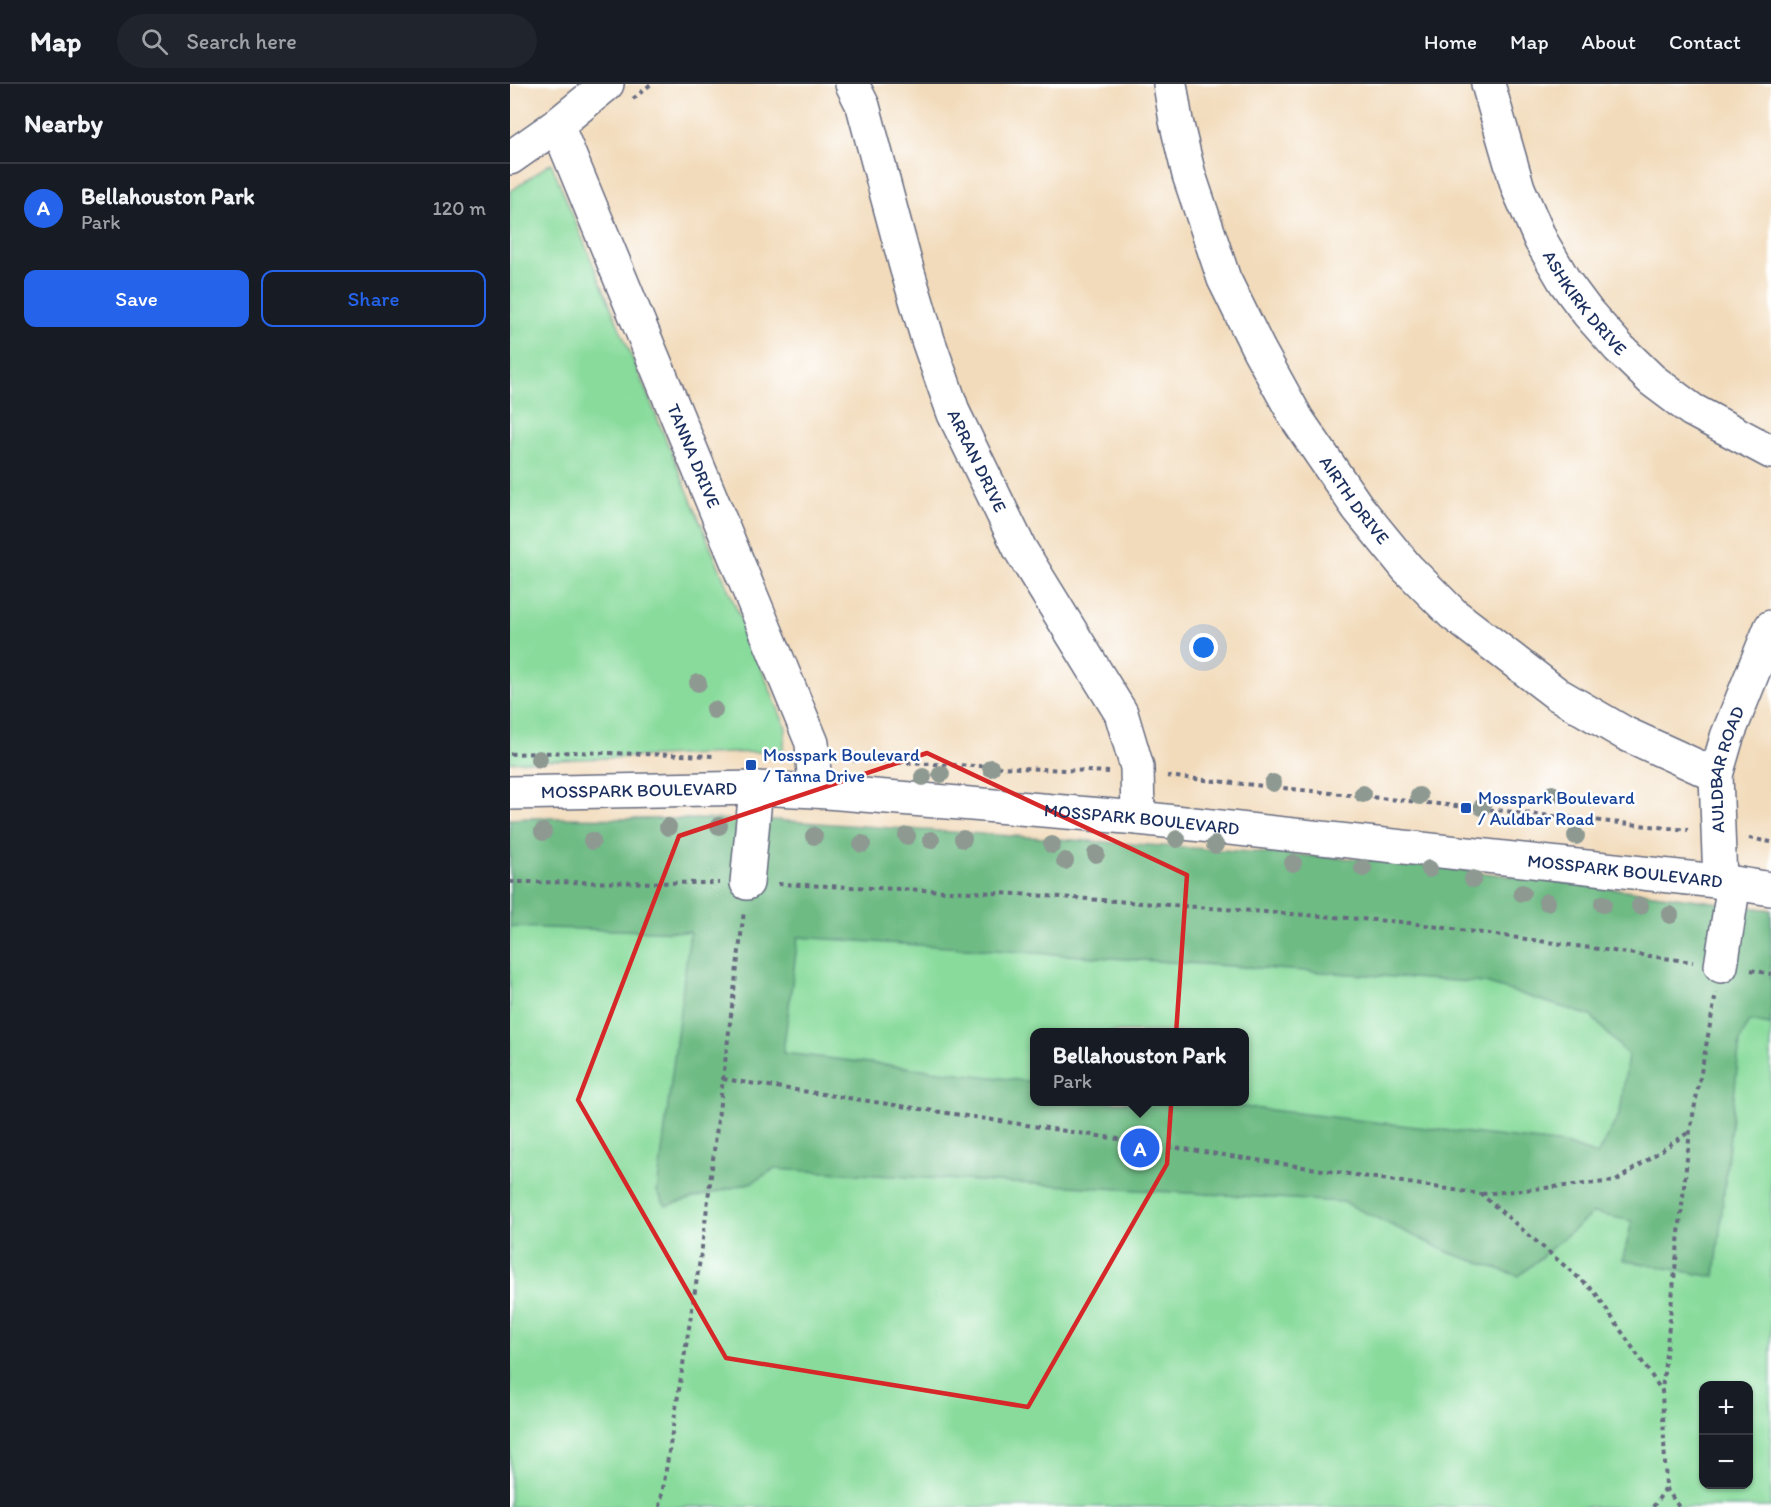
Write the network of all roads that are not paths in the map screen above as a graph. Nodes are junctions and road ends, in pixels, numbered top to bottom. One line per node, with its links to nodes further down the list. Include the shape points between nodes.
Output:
1 (607, 84): 5 (street)
2 (852, 84): 13 (street, ARRAN DRIVE, via 863,106 906,266 954,414 1020,549 1121,713 1137,767)
3 (1170, 84): 9 (street, AIRTH DRIVE, via 1189,175 1224,279 1297,419 1358,508 1407,568 1453,614 1557,694 1626,734)
4 (1488, 84): 7 (street, ASHKIRK DRIVE, via 1518,188 1541,241 1577,298 1652,380 1692,410)
5 (557, 126): 6 (street); 11 (street, TANNA DRIVE, via 812,743)
6 (510, 158)
7 (1771, 452)
8 (1771, 627): 9 (street, AULDBAR ROAD)
9 (1716, 775): 14 (street, AULDBAR ROAD)
10 (756, 788): 11 (street, MOSSPARK BOULEVARD); 12 (street, MOSSPARK BOULEVARD); 15 (street)
11 (815, 791): 13 (street, MOSSPARK BOULEVARD)
12 (510, 793)
13 (1138, 818): 14 (street, MOSSPARK BOULEVARD)
14 (1727, 882): 16 (street, MOSSPARK BOULEVARD); 17 (street, AULDBAR ROAD)
15 (747, 883)
16 (1771, 889)
17 (1720, 966)

